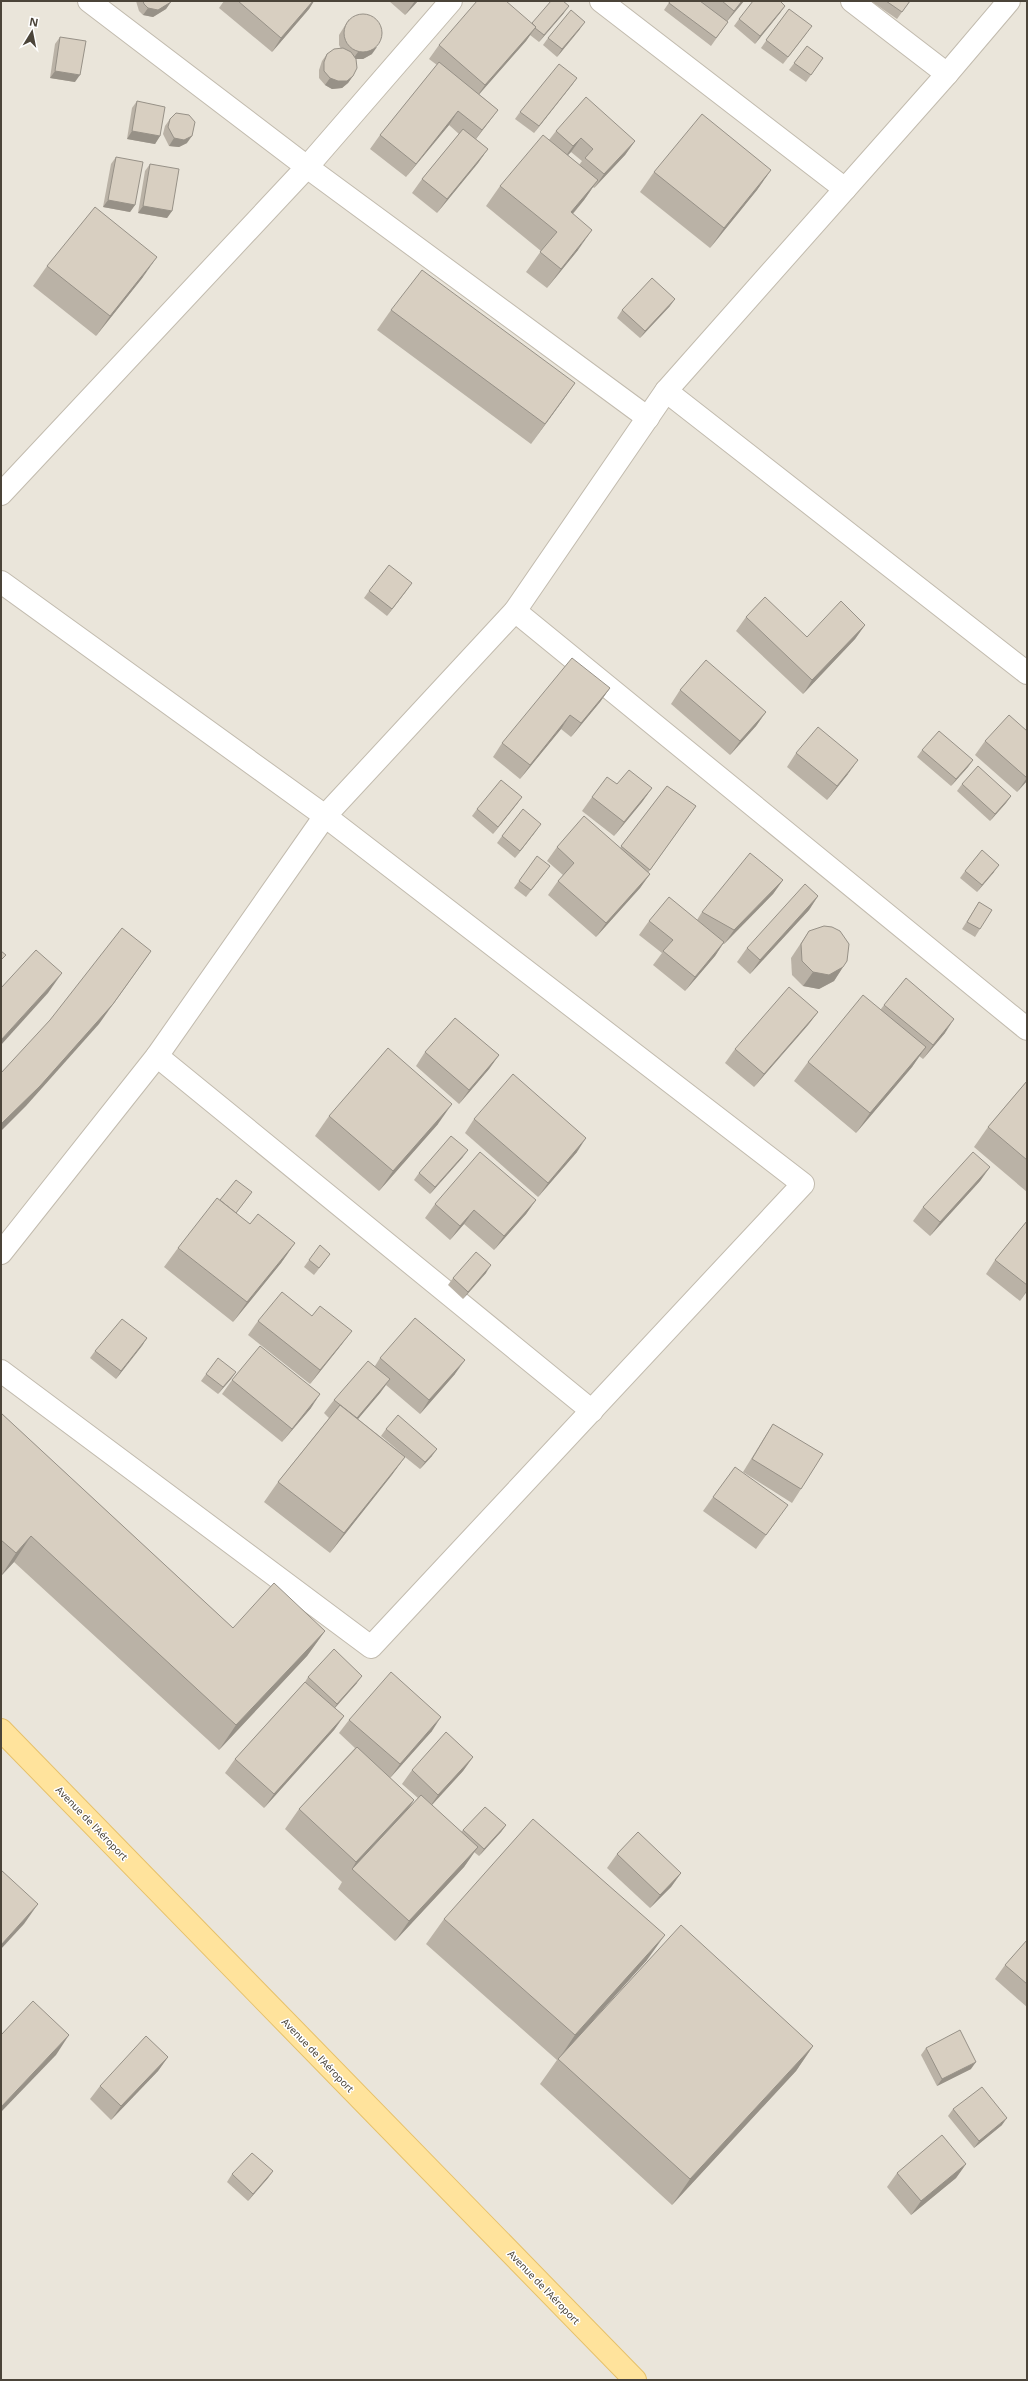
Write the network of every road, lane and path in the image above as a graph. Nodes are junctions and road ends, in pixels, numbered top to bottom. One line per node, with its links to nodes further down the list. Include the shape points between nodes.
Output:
1 (89, 1): 7 (street)
2 (451, 1): 7 (street)
3 (600, 1): 8 (street)
4 (852, 1): 6 (street)
5 (1009, 1): 6 (street)
6 (947, 74): 8 (street)
7 (307, 167): 10 (street); 11 (street)
8 (845, 189): 9 (street)
9 (666, 391): 10 (street); 14 (street)
10 (648, 418): 13 (street)
11 (1, 494)
12 (1, 582): 15 (street)
13 (515, 611): 15 (street); 16 (street)
14 (1027, 673)
15 (324, 816): 17 (street); 20 (street, via 803,1184)
16 (1027, 1029)
17 (157, 1056): 18 (street); 20 (street)
18 (1, 1253)
19 (1, 1371): 20 (street, via 372,1647)
20 (592, 1411)
21 (1, 1730): 22 (main road, Avenue de l'Aéroport)
22 (635, 2380)

